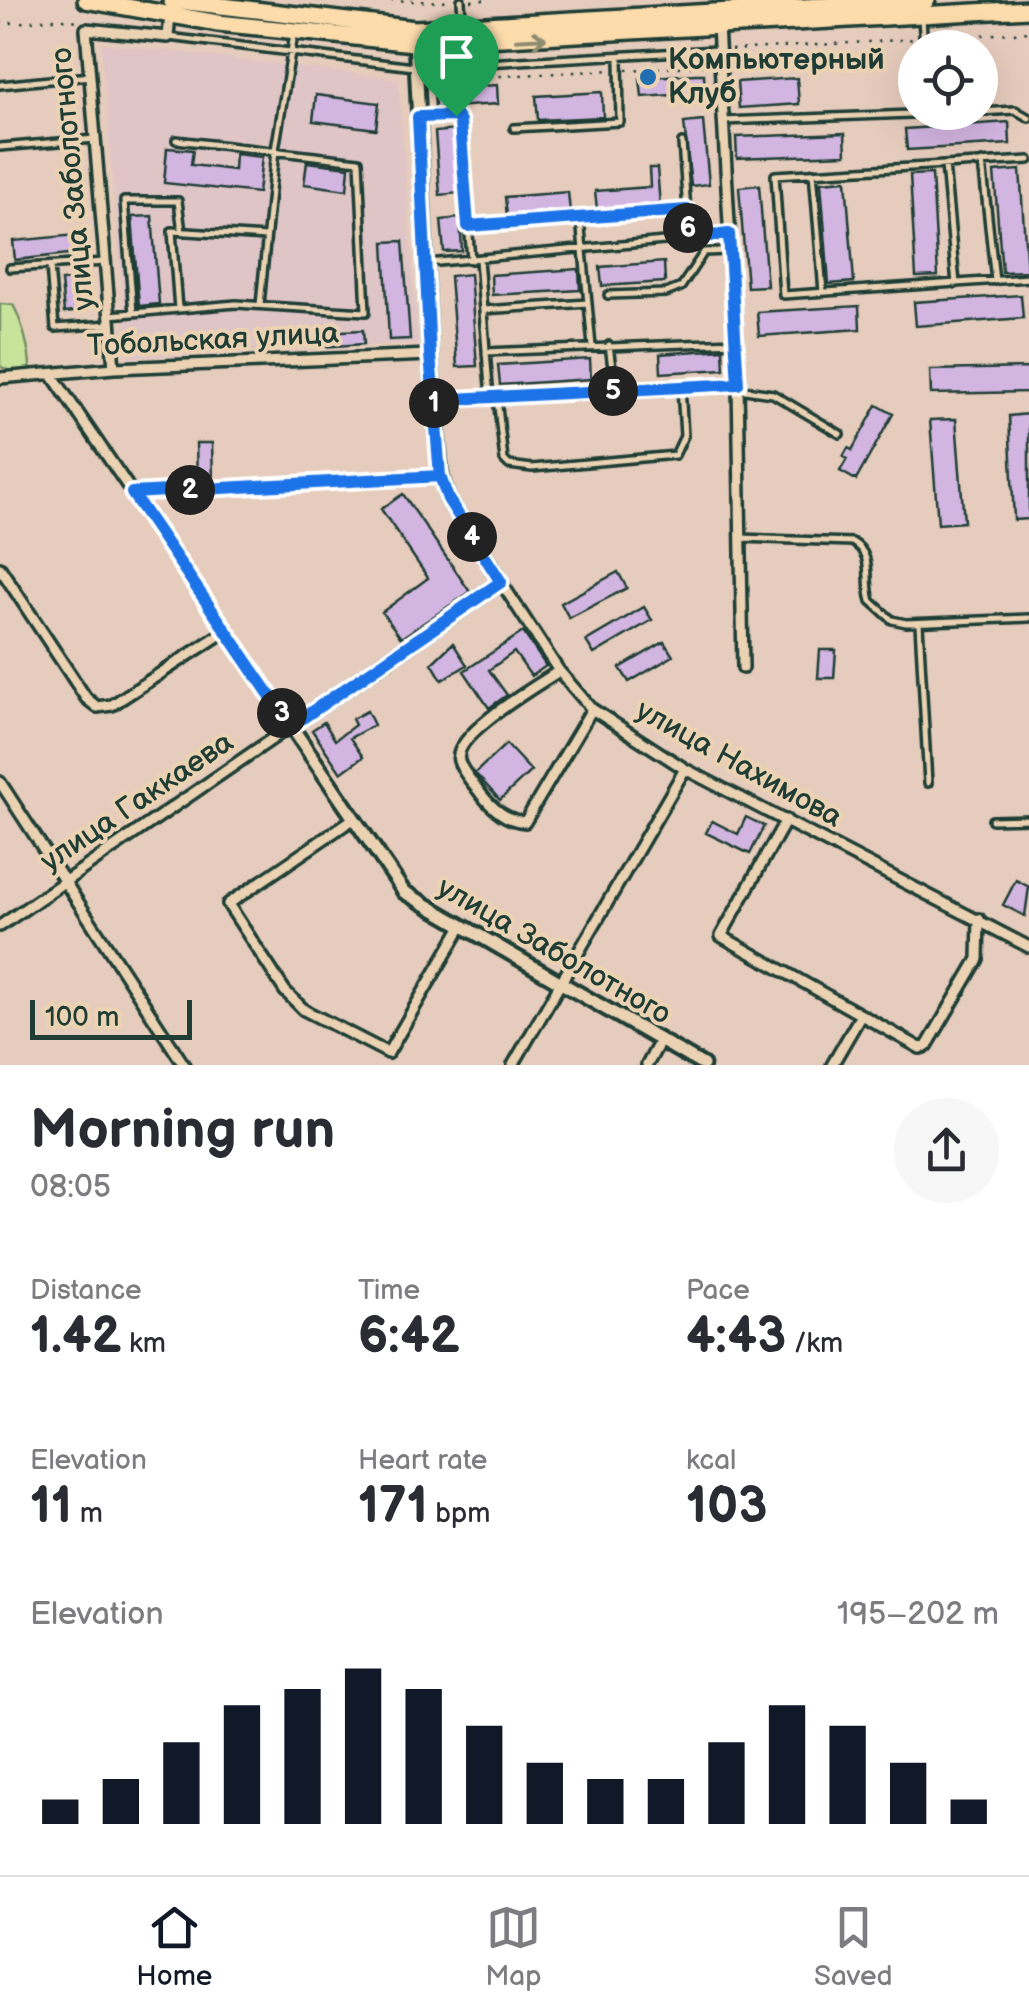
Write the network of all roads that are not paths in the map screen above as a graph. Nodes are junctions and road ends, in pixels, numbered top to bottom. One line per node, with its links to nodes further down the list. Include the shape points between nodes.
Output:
1 (86, 0): 5 (main road)
2 (461, 1): 10 (lane)
3 (917, 6): 6 (main road); 8 (main road)
4 (280, 7): 5 (main road); 11 (main road)
5 (171, 8): 9 (main road); 12 (street)
6 (1029, 9)
7 (627, 17): 8 (main road); 10 (main road)
8 (722, 17): 13 (street)
9 (294, 32): 11 (main road); 14 (lane)
10 (463, 35): 11 (main road)
11 (415, 36): 16 (street, улица Нахимова)
12 (168, 37): 14 (lane); 17 (street, улица Заболотного, via 86,29)
13 (719, 50): 15 (lane); 23 (street)
14 (292, 52): 16 (lane); 29 (lane)
15 (619, 56): 16 (lane); 24 (lane, via 620,122)
16 (414, 73): 21 (street, улица Нахимова)
17 (90, 76): 18 (lane); 25 (street, улица Заболотного)
18 (0, 85)
19 (998, 111): 22 (lane)
20 (898, 115): 23 (lane)
21 (418, 117): 36 (lane, via 460,119); 45 (street, улица Нахимова)
22 (1029, 118)
23 (723, 121): 38 (street)
24 (514, 128)
25 (95, 138): 28 (lane); 44 (street, улица Заболотного)
26 (176, 140): 29 (lane)
27 (682, 143): 34 (lane)
28 (0, 147)
29 (275, 150): 39 (lane); 54 (lane, via 359,161 366,312)
30 (1029, 160): 31 (lane)
31 (982, 162): 32 (lane); 49 (lane)
32 (946, 164): 33 (lane); 50 (lane)
33 (812, 172): 51 (lane); 51 (lane, via 774,174 783,294)
34 (687, 210): 35 (lane); 40 (lane)
35 (580, 218): 36 (lane); 41 (lane)
36 (468, 226): 43 (lane)
37 (182, 232): 39 (lane); 55 (lane, via 172,231); 57 (lane, via 178,201 124,201)
38 (729, 234): 40 (lane); 42 (street)
39 (267, 237): 54 (lane)
40 (689, 238): 41 (lane)
41 (583, 248): 43 (lane); 53 (lane)
42 (730, 251): 52 (lane, via 704,252 681,287 666,293); 59 (street)
43 (475, 259): 45 (lane); 56 (lane)
44 (105, 262): 46 (lane); 58 (street, улица Заболотного)
45 (425, 264): 63 (street, улица Нахимова)
46 (50, 266): 47 (lane); 58 (lane, via 55,328)
47 (10, 268)
48 (1029, 278): 49 (lane)
49 (995, 281): 50 (lane)
50 (956, 284): 51 (lane)
51 (823, 292)
52 (608, 295)
53 (588, 302): 56 (lane); 60 (lane)
54 (260, 305): 55 (lane)
55 (178, 309): 57 (lane)
56 (483, 310): 62 (lane)
57 (133, 313): 58 (lane)
58 (110, 320): 64 (street, улица Заболотного)
59 (735, 342): 61 (lane); 67 (street)
60 (592, 346): 61 (lane); 62 (lane)
61 (609, 346): 69 (lane)
62 (486, 352): 70 (lane)
63 (430, 355): 64 (street, Тобольская улица); 71 (street, улица Нахимова)
64 (114, 368): 65 (street, Тобольская улица)
65 (52, 375): 66 (street, Тобольская улица); 74 (street, улица Заболотного)
66 (0, 378)
67 (738, 386): 68 (street); 72 (lane, via 773,394); 75 (street)
68 (681, 387): 69 (street); 70 (lane, via 684,436 675,455 532,468 504,460)
69 (615, 391): 70 (street)
70 (494, 397): 71 (street)
71 (434, 400): 73 (street, улица Нахимова)
72 (840, 434)
73 (440, 476): 74 (street); 77 (street, улица Нахимова)
74 (132, 493): 80 (street, улица Заболотного)
75 (740, 538): 79 (lane, via 852,542 868,558 870,601 892,620); 81 (street)
76 (0, 568): 80 (street, via 98,707 112,705)
77 (501, 582): 82 (street, улица Нахимова); 84 (street, улица Гаккаева)
78 (1029, 618): 79 (lane)
79 (918, 624): 87 (lane)
80 (227, 630): 84 (street, улица Заболотного)
81 (742, 668)
82 (559, 670): 83 (street, улица Нахимова); 83 (street, via 458,749 458,760 489,805 525,822)
83 (592, 710): 85 (street, улица Нахимова)
84 (291, 726): 88 (street, улица Заболотного); 92 (street, улица Гаккаева)
85 (684, 770): 90 (street, улица Нахимова); 97 (street)
86 (0, 782): 92 (street)
87 (928, 783)
88 (353, 819): 95 (street, улица Заболотного, via 404,892); 95 (street, via 228,904 284,991 304,1010 388,1053)
89 (1029, 819): 91 (lane)
90 (786, 820): 93 (street, улица Нахимова); 98 (street, via 720,936)
91 (992, 820)
92 (67, 880): 94 (street, улица Гаккаева); 100 (street)
93 (979, 919): 96 (street, улица Нахимова); 98 (street, via 978,959 925,1048)
94 (0, 926)
95 (462, 926): 97 (street, улица Заболотного)
96 (1029, 947)
97 (560, 982): 99 (street, улица Заболотного); 101 (street)
98 (861, 1015): 104 (street)
99 (660, 1041): 102 (street); 103 (street, улица Заболотного)
100 (184, 1065)
101 (513, 1065)
102 (647, 1065)
103 (703, 1065)
104 (832, 1065)

